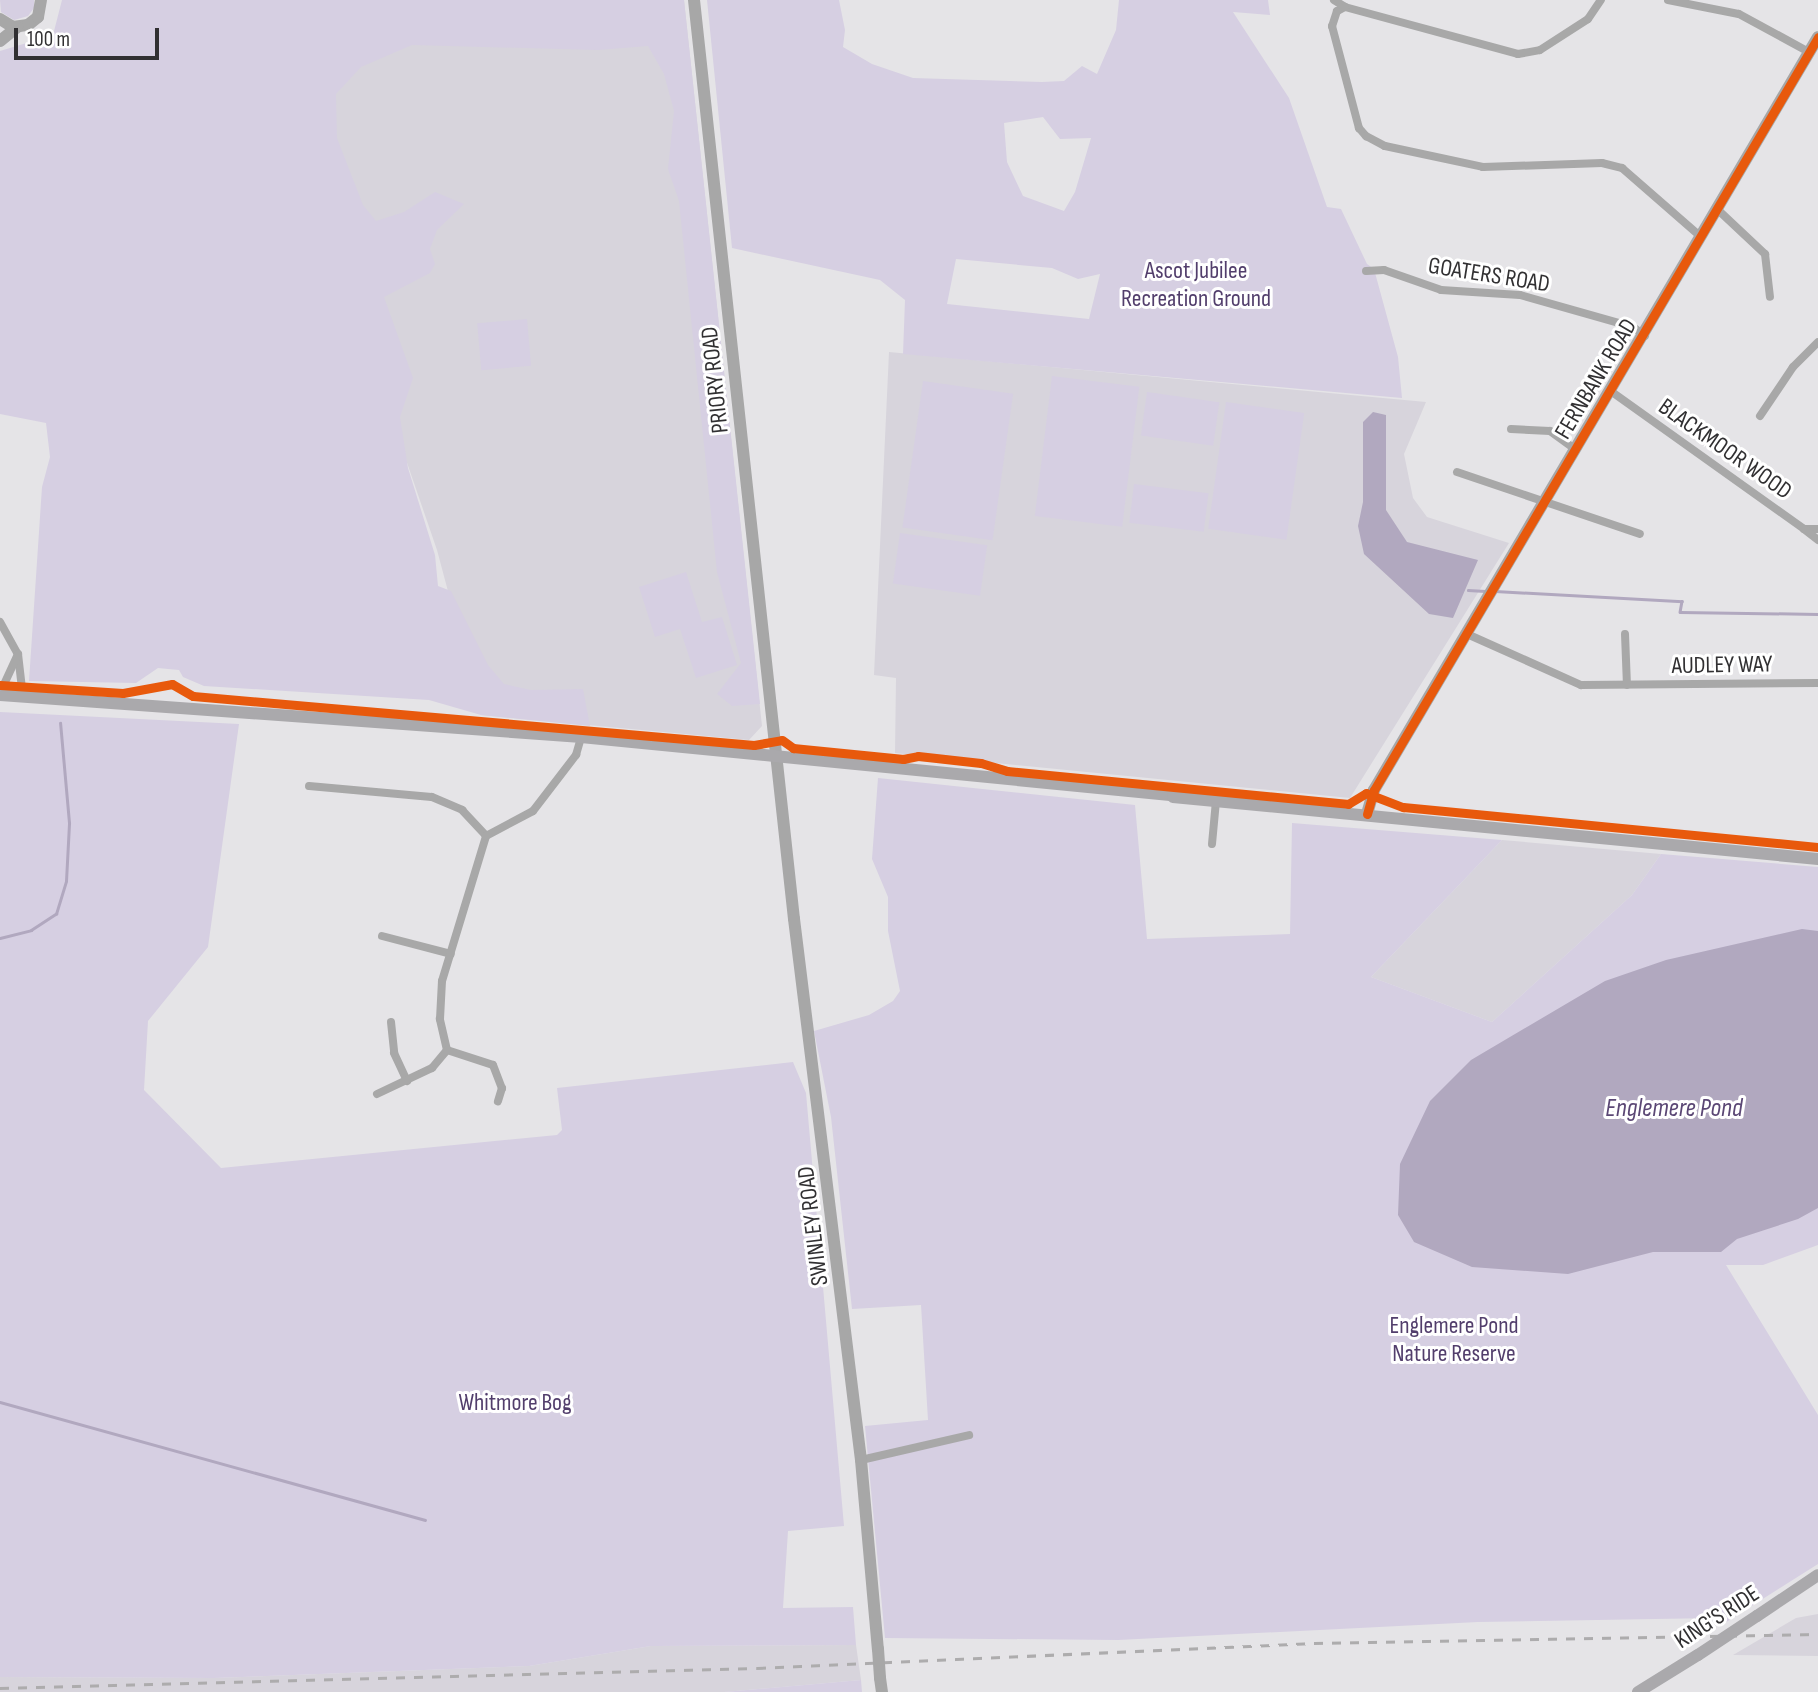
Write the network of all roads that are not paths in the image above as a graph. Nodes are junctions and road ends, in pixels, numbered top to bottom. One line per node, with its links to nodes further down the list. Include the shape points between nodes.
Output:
1 (41, 0): 8 (main road, via 35,20)
2 (694, 0): 37 (main road, PRIORY ROAD)
3 (1334, 0): 6 (street)
4 (1601, 0): 6 (street, via 1588,19 1540,50 1518,54)
5 (1668, 0): 11 (street, via 1739,14)
6 (1345, 7): 13 (street, via 1337,11 1332,26 1359,128 1366,136 1385,146 1483,167 1602,163 1622,168)
7 (0, 19): 8 (main road)
8 (18, 27): 10 (main road)
9 (1818, 37): 11 (main road, FERNBANK ROAD)
10 (0, 41)
11 (1809, 52): 12 (main road, FERNBANK ROAD)
12 (1717, 209): 13 (main road, FERNBANK ROAD); 15 (street, via 1765,254)
13 (1701, 237): 16 (main road, FERNBANK ROAD)
14 (1366, 271): 16 (street, GOATERS ROAD, via 1384,270 1441,290 1520,295 1633,327)
15 (1770, 297)
16 (1645, 335): 18 (main road, FERNBANK ROAD)
17 (1818, 342): 19 (street, via 1793,367)
18 (1612, 392): 21 (main road, FERNBANK ROAD); 24 (street, BLACKMOOR WOOD)
19 (1760, 416)
20 (1511, 429): 21 (street, via 1550,431)
21 (1576, 450): 23 (main road, FERNBANK ROAD)
22 (1457, 472): 23 (street)
23 (1547, 503): 26 (street); 29 (main road, FERNBANK ROAD)
24 (1804, 529): 25 (street, BLACKMOOR WOOD); 27 (street)
25 (1818, 529)
26 (1640, 534)
27 (1818, 540)
28 (0, 622): 31 (street)
29 (1467, 634): 33 (street, AUDLEY WAY, via 1567,683); 40 (main road, FERNBANK ROAD, via 1374,790)
30 (1625, 634): 33 (street)
31 (18, 654): 34 (street); 35 (street)
32 (1818, 683): 33 (street, AUDLEY WAY)
33 (1626, 685)
34 (0, 694): 35 (main road)
35 (23, 697): 36 (main road)
36 (581, 737): 37 (main road); 41 (street, via 576,755 533,811)
37 (776, 755): 39 (main road); 52 (main road, SWINLEY ROAD)
38 (309, 786): 41 (street, via 432,797 462,810)
39 (1216, 801): 40 (main road); 42 (street)
40 (1367, 814): 43 (main road)
41 (486, 836): 45 (street)
42 (1212, 844)
43 (1818, 859)
44 (382, 936): 45 (street)
45 (451, 954): 47 (street, via 439,997)
46 (391, 1022): 48 (street, via 394,1054)
47 (447, 1050): 48 (street, via 432,1068); 50 (street, via 493,1065 502,1088)
48 (407, 1081): 49 (street)
49 (377, 1094)
50 (498, 1101)
51 (969, 1435): 52 (street)
52 (862, 1460): 54 (main road, SWINLEY ROAD, bridge)
53 (1818, 1575): 55 (main road, KING'S RIDE, bridge)
54 (882, 1692)
55 (1638, 1692)

